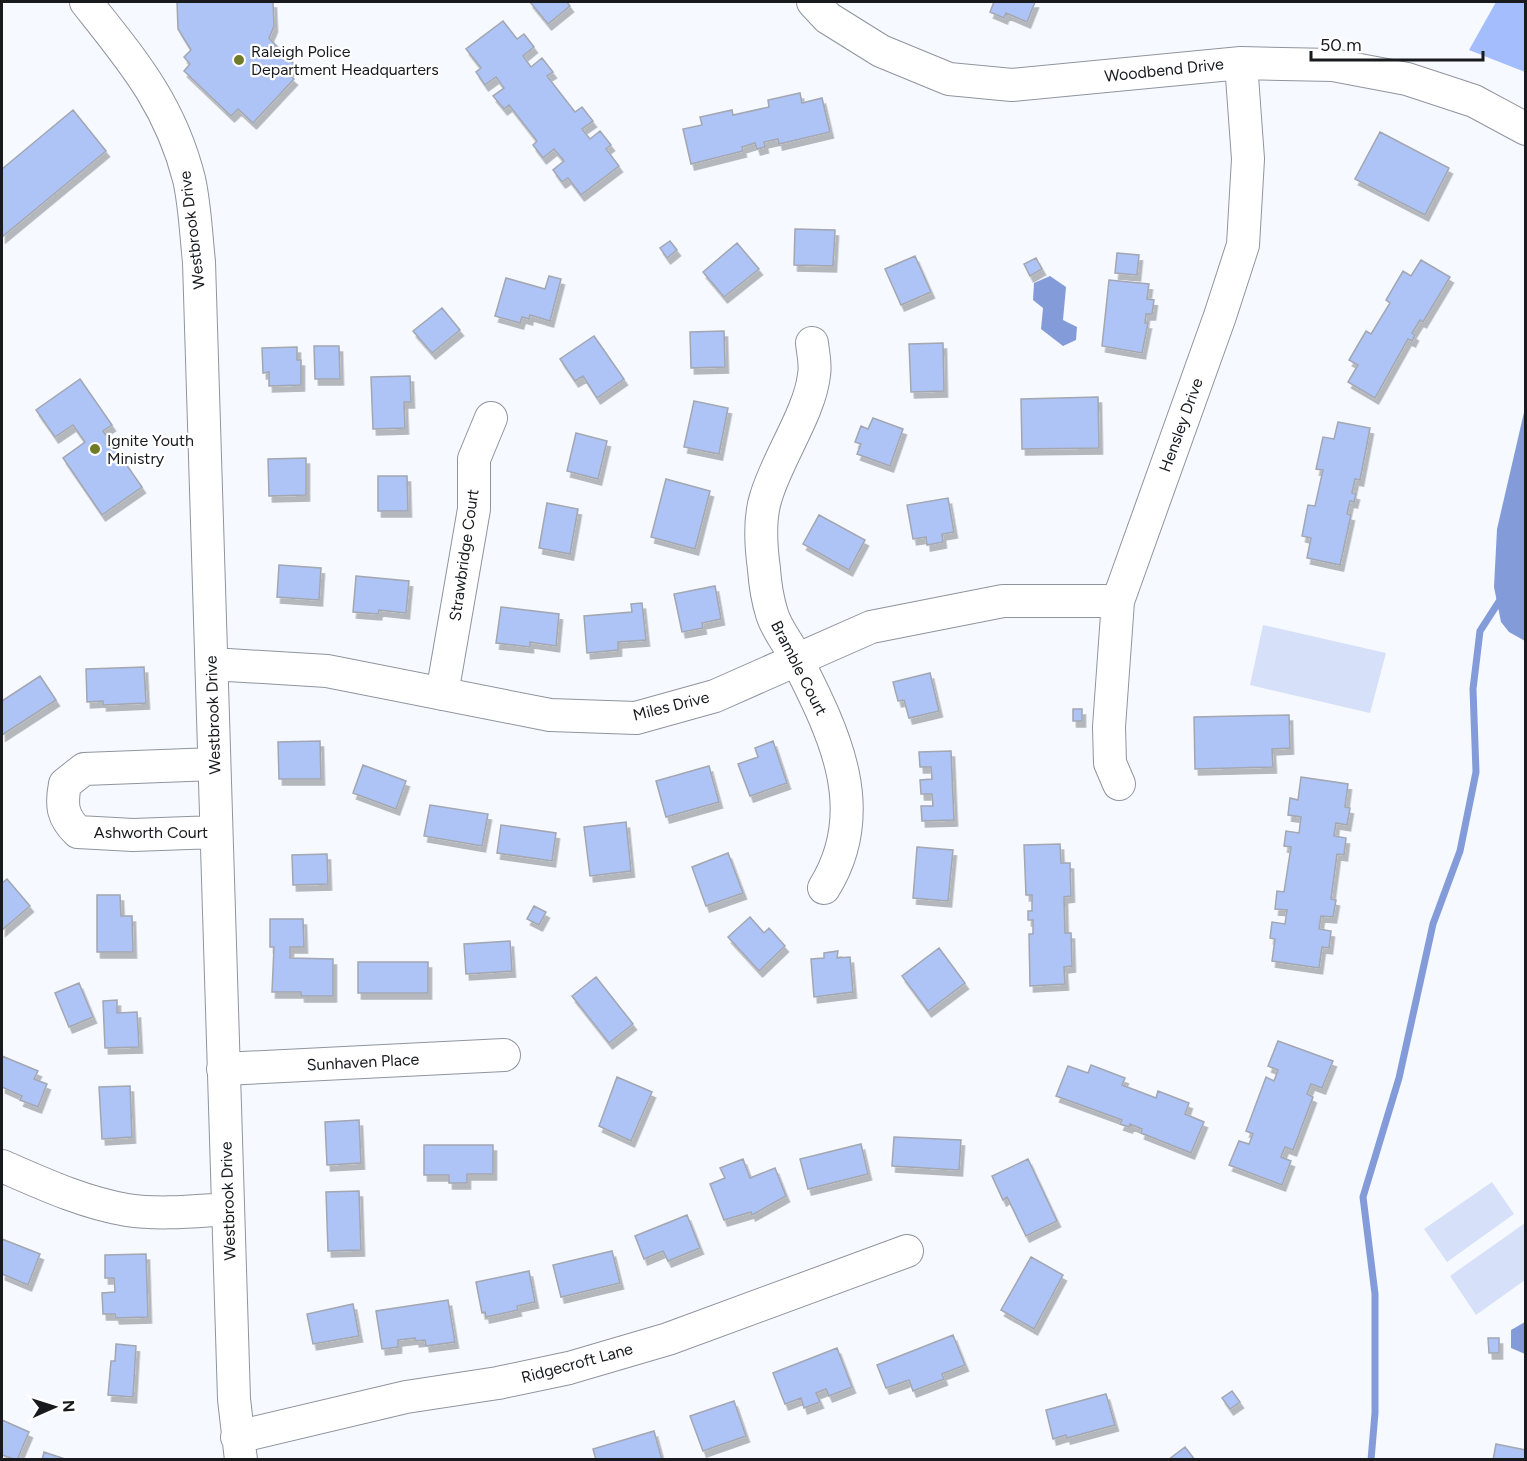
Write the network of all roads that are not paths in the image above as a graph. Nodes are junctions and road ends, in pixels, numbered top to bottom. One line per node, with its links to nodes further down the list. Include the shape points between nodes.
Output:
1 (86, 2): 9 (street, Westbrook Drive, via 146,78 171,123 189,180 199,262)
2 (813, 2): 3 (street, Woodbend Drive, via 828,18 881,51 958,80 1012,85)
3 (1241, 63): 4 (street, Woodbend Drive, via 1333,65 1407,79 1474,101); 7 (street, Hensley Drive, via 1248,159 1242,245)
4 (1526, 129)
5 (812, 343): 8 (street, Bramble Court, via 815,373 810,394 765,498 762,523 772,615)
6 (491, 418): 10 (street, Strawbridge Court, via 474,459 474,509)
7 (1118, 601): 8 (street, Miles Drive, via 1003,601 871,627); 12 (street, Hensley Drive, via 1109,727 1110,763)
8 (798, 661): 10 (street, Miles Drive, via 715,696 636,718 550,715); 14 (street, Bramble Court, via 832,735 844,773 846,837 837,867)
9 (212, 664): 10 (street, Miles Drive, via 327,671); 11 (street, Westbrook Drive)
10 (442, 694)
11 (214, 764): 13 (street, Westbrook Drive); 13 (street, Ashworth Court, via 84,769 65,784 62,797 66,820 78,832)
12 (1119, 784)
13 (216, 832): 16 (street, Westbrook Drive)
14 (824, 888)
15 (504, 1055): 16 (street, Sunhaven Place)
16 (223, 1069): 18 (street, Westbrook Drive)
17 (2, 1166): 18 (street, via 126,1209 166,1213)
18 (228, 1209): 20 (street, Westbrook Drive)
19 (906, 1251): 20 (street, Ridgecroft Lane, via 668,1339 569,1368 406,1397)
20 (239, 1448)

